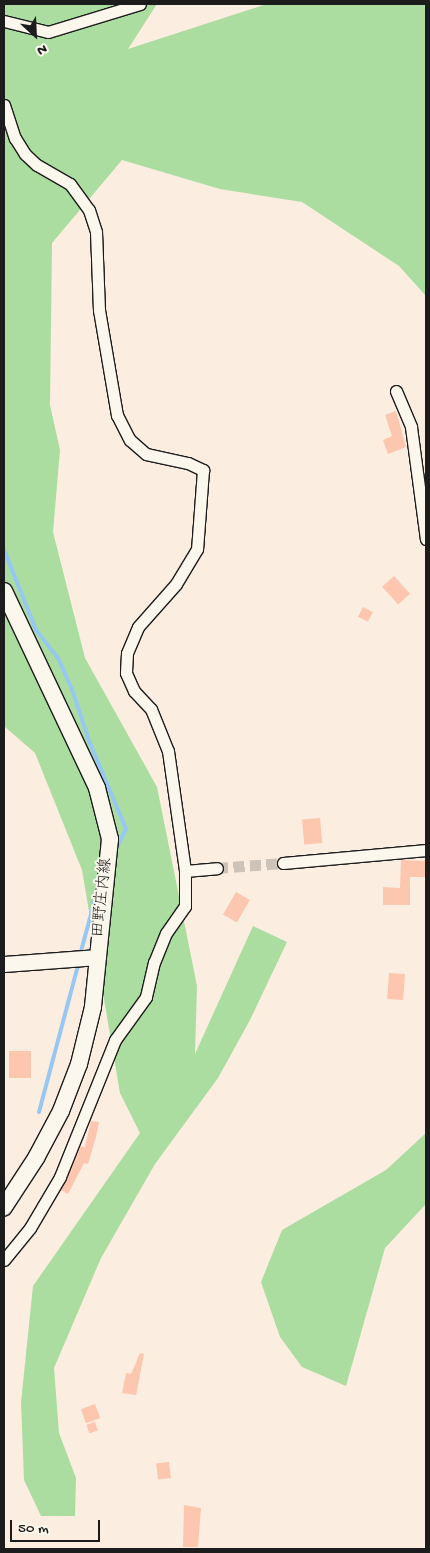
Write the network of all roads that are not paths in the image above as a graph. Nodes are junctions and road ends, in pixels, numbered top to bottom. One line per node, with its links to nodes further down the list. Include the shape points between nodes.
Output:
1 (140, 4): 2 (street, via 48,32)
2 (4, 21)
3 (4, 105): 10 (street, via 15,138 25,154 70,184 89,210 96,232 98,310 117,415 130,440 146,454 188,463 203,470 197,549 176,584 138,627 127,653 126,673 134,692 151,709 168,751)
4 (396, 391): 5 (street, via 411,427)
5 (426, 539)
6 (4, 591): 11 (main road, 田野庄内線, via 97,788 110,839)
7 (426, 850): 8 (street)
8 (283, 863)
9 (217, 868): 10 (street)
10 (185, 871): 14 (street, via 185,906 163,940 146,997 115,1040 60,1177 30,1228)
11 (98, 957): 12 (street); 13 (main road, 田野庄内線, via 93,1007 79,1064 61,1111)
12 (4, 964)
13 (4, 1207)
14 (4, 1260)

